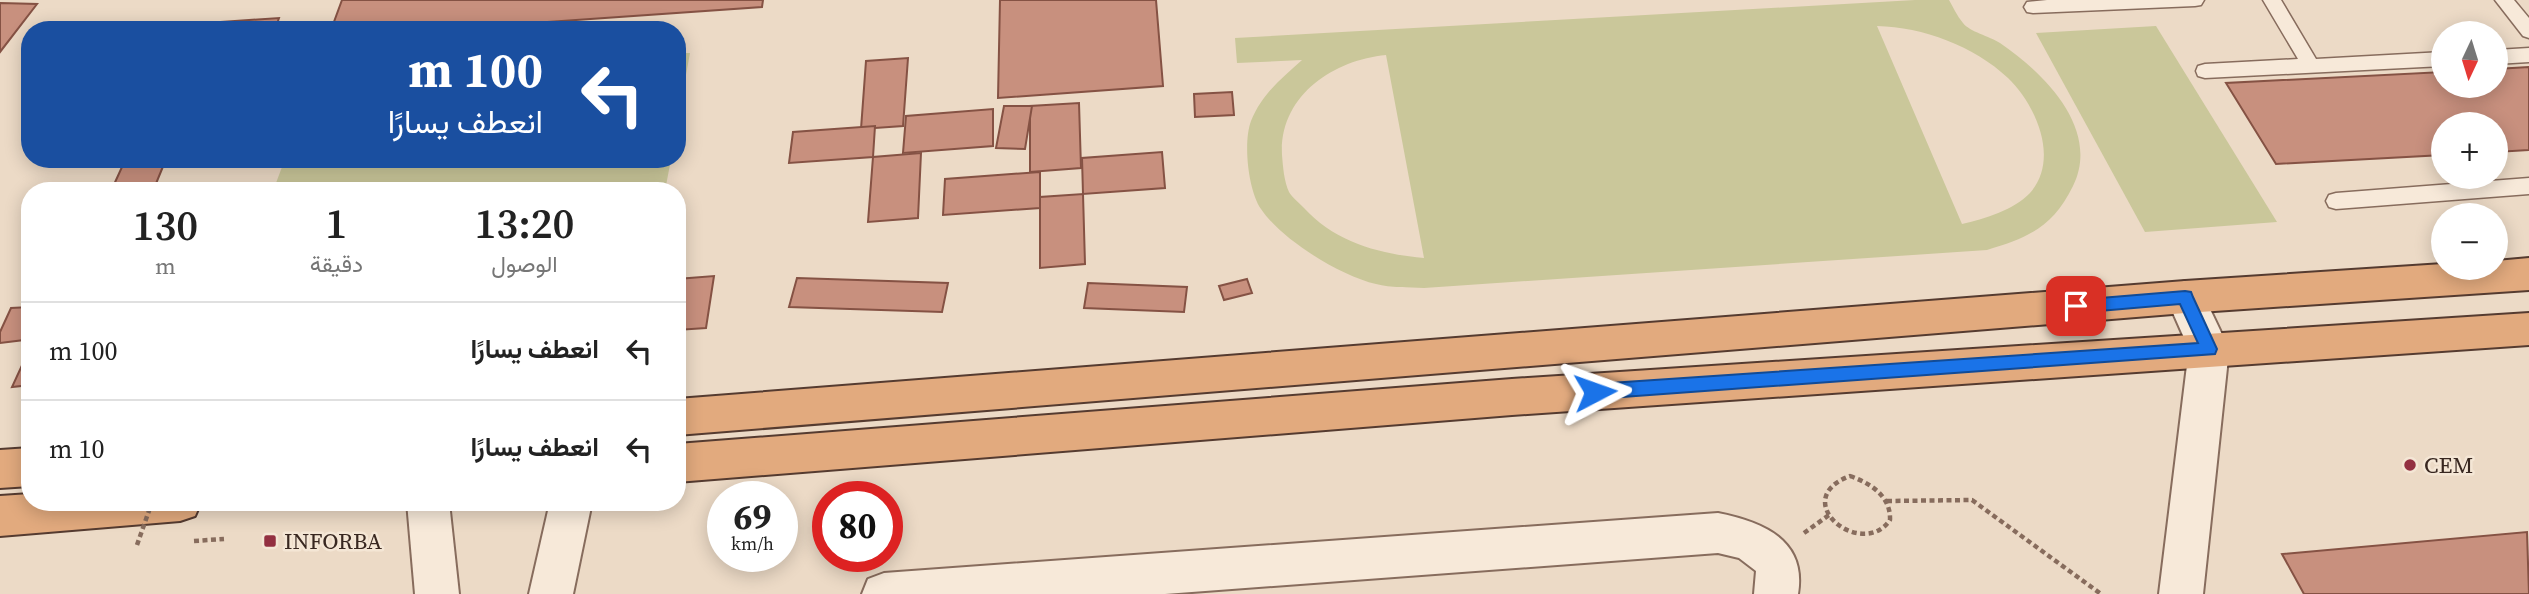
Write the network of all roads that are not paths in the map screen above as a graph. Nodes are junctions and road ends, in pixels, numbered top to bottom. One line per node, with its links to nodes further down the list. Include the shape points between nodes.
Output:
1 (2195, 0): 4 (lane)
2 (2272, 0): 9 (lane)
3 (2504, 0): 5 (lane)
4 (2033, 7)
5 (2529, 31)
6 (2529, 55): 7 (lane)
7 (2508, 56)
8 (2431, 60): 9 (lane)
9 (2311, 65): 10 (lane)
10 (2205, 71)
11 (2529, 186): 12 (lane)
12 (2336, 201)
13 (2529, 274): 14 (highway)
14 (2185, 297): 16 (street); 17 (highway)
15 (2529, 329): 16 (highway)
16 (2209, 349): 18 (highway, via 1526,396); 29 (street)
17 (686, 416)
18 (686, 462)
19 (21, 468): 20 (highway)
20 (0, 469)
21 (64, 511): 24 (highway)
22 (429, 511): 25 (street)
23 (568, 511): 26 (street)
24 (0, 516)
25 (438, 594)
26 (551, 594)
27 (884, 594): 28 (street, via 1718,533 1744,537 1760,547 1777,565)
28 (1776, 594)
29 (2181, 594)

